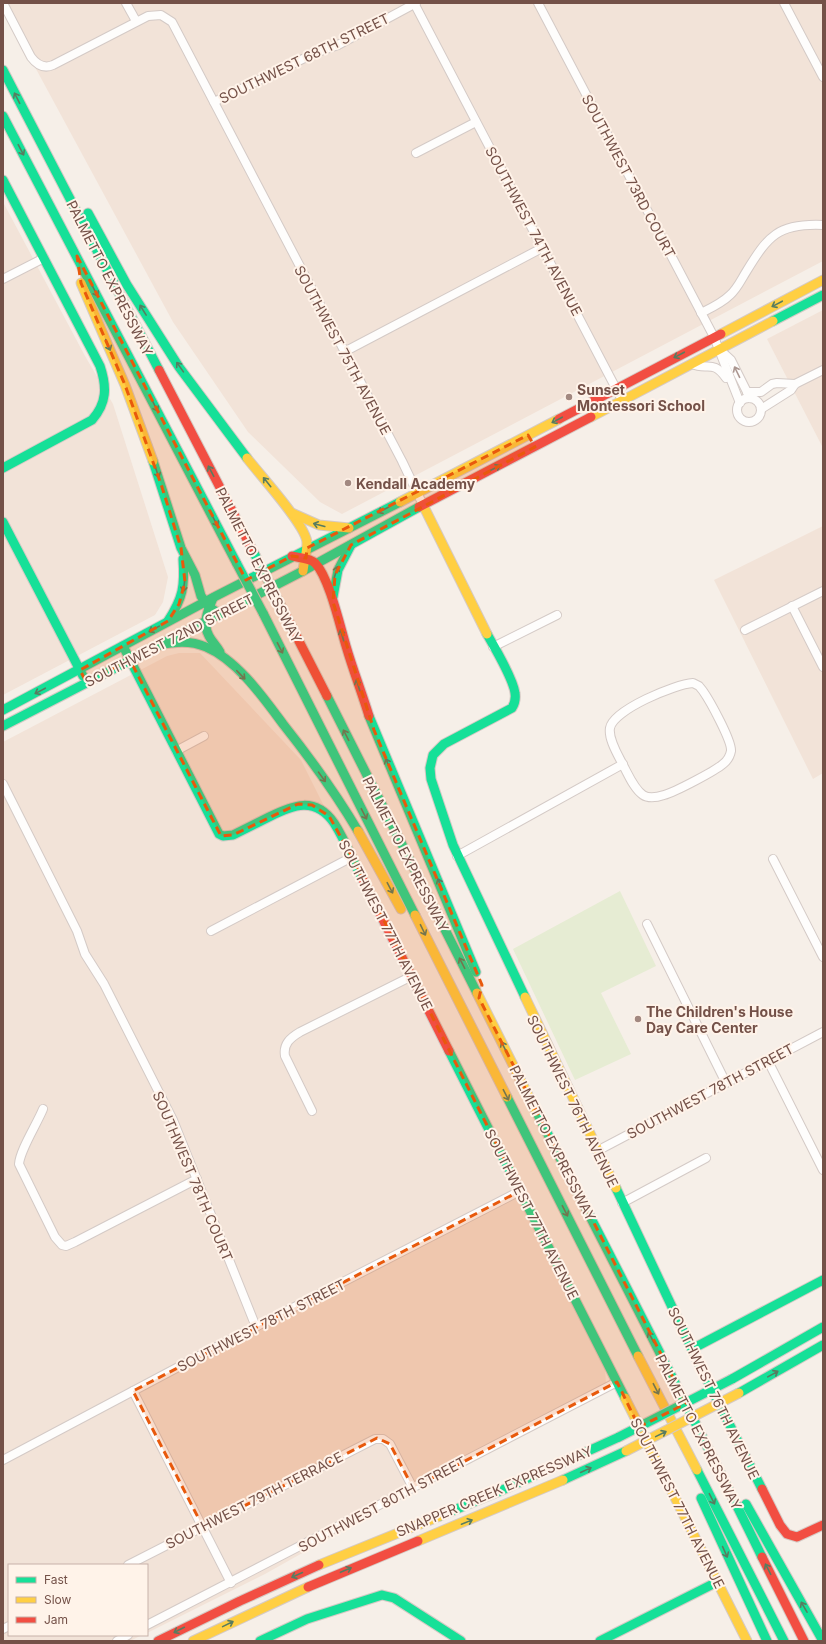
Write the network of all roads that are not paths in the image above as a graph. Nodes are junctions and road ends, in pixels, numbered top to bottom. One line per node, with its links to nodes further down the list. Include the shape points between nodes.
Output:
1 (3, 3): 6 (street, via 31,57 42,66 53,64)
2 (126, 3): 6 (street)
3 (415, 3): 9 (street, SOUTHWEST 68TH STREET, via 338,45 314,53); 11 (street, SOUTHWEST 74TH AVENUE)
4 (538, 3): 22 (street, SOUTHWEST 73RD COURT)
5 (784, 3): 8 (street)
6 (136, 21): 9 (street, SOUTHWEST 75TH AVENUE, via 150,15 161,14 168,18)
7 (3, 70): 14 (main road, PALMETTO EXPRESSWAY, one-way to 7)
8 (823, 77)
9 (214, 102): 25 (street, SOUTHWEST 75TH AVENUE)
10 (3, 116): 17 (main road, PALMETTO EXPRESSWAY, one-way to 17)
11 (476, 122): 12 (street); 16 (street, SOUTHWEST 74TH AVENUE)
12 (416, 154)
13 (3, 180): 18 (main road)
14 (61, 182): 42 (main road, one-way to 14, via 219,422 180,367 127,285 82,202); 83 (main road, PALMETTO EXPRESSWAY, one-way to 14, bridge, via 255,555)
15 (823, 225): 22 (street, via 793,226 774,234 730,295)
16 (542, 248): 25 (street); 31 (street, SOUTHWEST 74TH AVENUE)
17 (77, 256): 46 (main road, one-way to 46, via 81,283 125,385); 84 (main road, PALMETTO EXPRESSWAY, one-way to 84, bridge, via 237,564)
18 (44, 258): 19 (street); 39 (main road, via 100,366 106,392 103,407 87,423)
19 (3, 279)
20 (823, 280): 23 (main road, SOUTHWEST 72ND STREET, one-way to 23)
21 (823, 295): 24 (main road, SOUTHWEST 72ND STREET)
22 (701, 313): 23 (street, SOUTHWEST 73RD COURT)
23 (714, 337): 24 (street, SOUTHWEST 73RD COURT); 31 (main road, SOUTHWEST 72ND STREET, one-way to 31)
24 (720, 349): 26 (main road, SOUTHWEST 72ND STREET); 28 (street); 33 (street, one-way to 24, via 731,360)
25 (344, 352): 40 (street, SOUTHWEST 75TH AVENUE)
26 (692, 364): 28 (street, via 699,367 715,367); 34 (main road, SOUTHWEST 72ND STREET)
27 (823, 370): 30 (street)
28 (730, 381): 35 (street)
29 (778, 383): 30 (street); 32 (street); 33 (street)
30 (795, 384): 32 (street)
31 (616, 389): 34 (street, SOUTHWEST 74TH AVENUE); 37 (main road, SOUTHWEST 72ND STREET, one-way to 37)
32 (784, 394): 36 (street)
33 (749, 395): 35 (street); 36 (street, via 758,402)
34 (622, 400): 38 (main road, SOUTHWEST 72ND STREET)
35 (740, 403): 36 (street, via 738,413 750,422 757,419)
36 (761, 409)
37 (528, 435): 38 (main road); 40 (main road, SOUTHWEST 72ND STREET)
38 (535, 447): 41 (main road, SOUTHWEST 72ND STREET, one-way to 38)
39 (3, 468)
40 (417, 493): 41 (street, SOUTHWEST 75TH AVENUE); 44 (main road, SOUTHWEST 72ND STREET, one-way to 44)
41 (423, 505): 45 (main road, SOUTHWEST 72ND STREET); 63 (main road, SOUTHWEST 75TH AVENUE)
42 (291, 512): 44 (main road, one-way to 42, via 321,527); 47 (main road, via 304,536)
43 (3, 522): 67 (main road)
44 (349, 528): 47 (main road, SOUTHWEST 72ND STREET)
45 (351, 545): 50 (main road, SOUTHWEST 72ND STREET); 53 (main road, one-way to 45, via 335,575)
46 (182, 548): 54 (main road); 58 (main road, one-way to 58, via 184,588 179,604)
47 (307, 548): 48 (main road, SOUTHWEST 72ND STREET); 49 (main road)
48 (292, 556): 49 (main road); 54 (main road, SOUTHWEST 72ND STREET, via 213,597)
49 (305, 558): 50 (main road); 51 (main road)
50 (316, 564): 51 (main road, SOUTHWEST 72ND STREET); 53 (main road)
51 (303, 571): 56 (main road, SOUTHWEST 72ND STREET)
52 (823, 591): 55 (street)
53 (333, 602): 83 (main road, one-way to 53, via 482,985 376,736)
54 (207, 604): 56 (main road); 58 (main road, SOUTHWEST 72ND STREET); 59 (main road)
55 (792, 606): 60 (street); 66 (street)
56 (220, 614): 59 (main road, SOUTHWEST 72ND STREET)
57 (557, 615): 63 (street)
58 (168, 621): 62 (main road, SOUTHWEST 72ND STREET, one-way to 62)
59 (205, 621): 61 (main road, SOUTHWEST 72ND STREET); 64 (main road, via 208,635)
60 (745, 630)
61 (158, 645): 64 (main road, via 190,642); 65 (main road, SOUTHWEST 72ND STREET)
62 (123, 646): 65 (main road); 67 (main road, SOUTHWEST 72ND STREET)
63 (493, 647): 69 (main road, SOUTHWEST 75TH AVENUE)
64 (222, 655): 84 (main road, one-way to 84, via 264,699 337,798 365,842 440,982)
65 (130, 660): 68 (main road, SOUTHWEST 72ND STREET); 73 (main road)
66 (823, 667)
67 (80, 670): 68 (main road); 70 (main road, SOUTHWEST 72ND STREET, one-way to 70)
68 (86, 682): 71 (main road, SOUTHWEST 72ND STREET)
69 (515, 692): 76 (main road, SOUTHWEST 76TH AVENUE, via 512,708 444,744 430,759 432,784)
70 (3, 710)
71 (3, 726)
72 (204, 736): 73 (street)
73 (176, 750): 77 (main road, SOUTHWEST 77TH AVENUE, via 219,834 233,835 301,804 315,806 337,827)
74 (623, 764): 74 (street, via 610,734 610,725 614,720 622,712 662,692 693,683 699,686 726,734 731,751 727,760 670,792 653,797 641,793); 76 (street)
75 (3, 784): 93 (street, SOUTHWEST 78TH COURT, via 77,931 101,970 104,984 168,1111)
76 (457, 856): 90 (main road, SOUTHWEST 76TH AVENUE)
77 (352, 857): 80 (street); 82 (main road, SOUTHWEST 77TH AVENUE)
78 (773, 859): 81 (street)
79 (647, 924): 87 (street)
80 (211, 931)
81 (823, 957)
82 (412, 976): 89 (street, via 296,1034 288,1041 285,1048 286,1060); 94 (main road, SOUTHWEST 77TH AVENUE)
83 (479, 998): 103 (main road, PALMETTO EXPRESSWAY, one-way to 83)
84 (462, 1010): 105 (main road, PALMETTO EXPRESSWAY, one-way to 105)
85 (823, 1032): 86 (street, SOUTHWEST 78TH STREET)
86 (768, 1061): 87 (street, SOUTHWEST 78TH STREET); 92 (street)
87 (726, 1083): 90 (street, SOUTHWEST 78TH STREET)
88 (43, 1109): 93 (street, via 19,1164 55,1237 62,1245 76,1242)
89 (312, 1111)
90 (597, 1150): 95 (main road, SOUTHWEST 76TH AVENUE)
91 (706, 1158): 95 (street)
92 (823, 1170)
93 (197, 1180): 98 (street, SOUTHWEST 78TH COURT)
94 (520, 1191): 98 (street, SOUTHWEST 78TH STREET); 101 (main road, SOUTHWEST 77TH AVENUE)
95 (622, 1203): 100 (main road, SOUTHWEST 76TH AVENUE)
96 (823, 1280): 100 (main road)
97 (823, 1326): 115 (main road, SNAPPER CREEK EXPRESSWAY, one-way to 115, bridge, via 732,1379 619,1437 506,1488 299,1574)
98 (256, 1328): 102 (street, SOUTHWEST 78TH STREET)
99 (823, 1345): 116 (main road, SNAPPER CREEK EXPRESSWAY, one-way to 99, bridge, via 324,1580 502,1507 626,1451 739,1393)
100 (692, 1349): 107 (main road, SOUTHWEST 76TH AVENUE, via 785,1532 797,1537)
101 (617, 1382): 106 (street, SOUTHWEST 80TH STREET); 110 (main road, SOUTHWEST 77TH AVENUE)
102 (133, 1391): 104 (street, SOUTHWEST 78TH STREET); 108 (street)
103 (692, 1414): 123 (main road, PALMETTO EXPRESSWAY, one-way to 103); 124 (main road, one-way to 103, via 705,1426)
104 (4, 1457)
105 (694, 1464): 121 (main road, one-way to 121, via 695,1483); 122 (main road, PALMETTO EXPRESSWAY, one-way to 122)
106 (413, 1488): 108 (street, SOUTHWEST 79TH TERRACE, via 391,1446 381,1438 369,1441); 111 (street, SOUTHWEST 80TH STREET)
107 (823, 1525)
108 (202, 1527): 109 (street, SOUTHWEST 79TH TERRACE); 111 (street)
109 (130, 1564)
110 (717, 1582): 119 (main road); 120 (main road, SOUTHWEST 77TH AVENUE)
111 (231, 1583): 112 (street, SOUTHWEST 80TH STREET)
112 (148, 1625)
113 (126, 1636): 114 (street)
114 (117, 1641)
115 (158, 1641)
116 (193, 1641)
117 (260, 1641): 118 (main road, via 320,1614 382,1596 394,1598)
118 (461, 1641)
119 (600, 1641)
120 (747, 1641)
121 (767, 1641)
122 (784, 1641)
123 (804, 1641)
124 (823, 1641)

